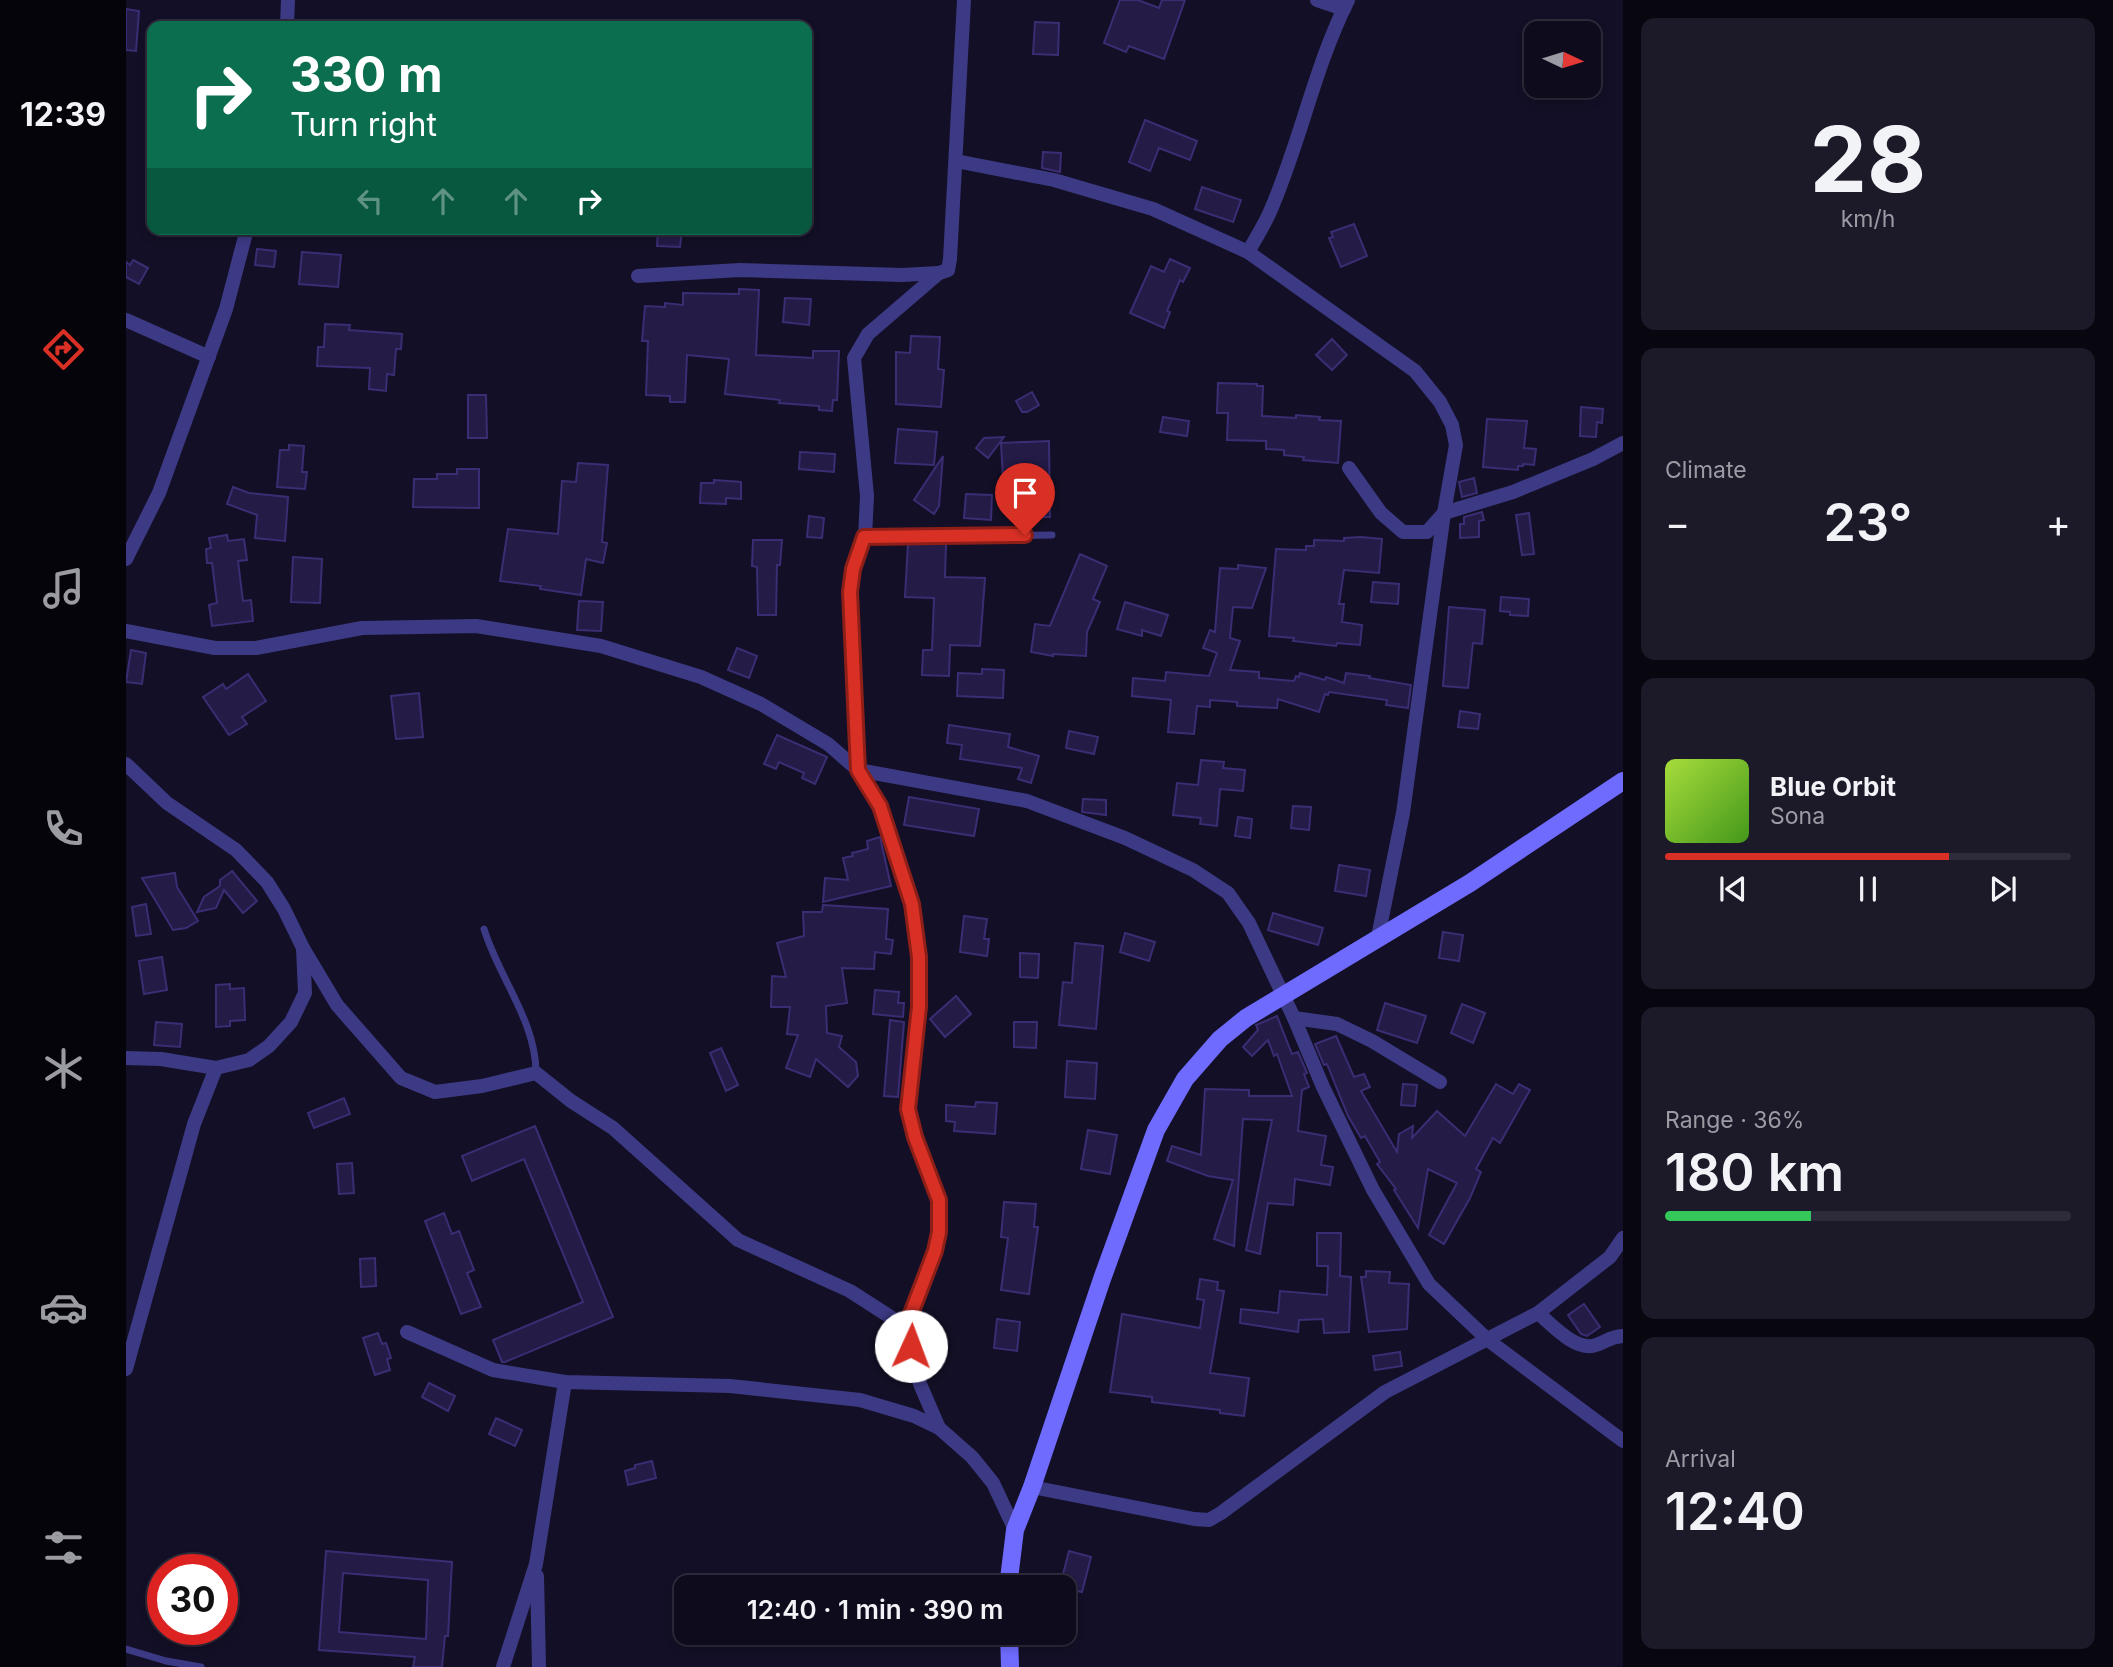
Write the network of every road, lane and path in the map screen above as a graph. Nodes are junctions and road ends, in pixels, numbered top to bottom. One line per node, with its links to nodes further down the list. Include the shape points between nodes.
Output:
1 (288, 0): 5 (street)
2 (964, 0): 6 (street)
3 (1317, 0): 4 (street)
4 (1346, 4): 8 (street, via 1268,216)
5 (287, 21)
6 (956, 161): 8 (street, via 1054,180 1153,209); 9 (street, via 950,259 948,270)
7 (245, 235): 12 (street)
8 (1248, 252): 15 (street, via 1415,371 1430,388 1452,425 1456,445)
9 (939, 273): 10 (street, via 740,270); 17 (street, via 868,334 854,358 867,496)
10 (638, 276)
11 (126, 320): 12 (street)
12 (209, 357): 18 (street, via 159,493)
13 (1623, 443): 15 (street, via 1513,492)
14 (1349, 468): 15 (street, via 1381,513 1403,532 1427,532)
15 (1444, 513): 24 (street, via 1403,813)
16 (1052, 535): 17 (lane)
17 (864, 537): 21 (street, via 850,592)
18 (126, 559)
19 (126, 631): 21 (street, via 215,648 256,648 362,628 476,626 601,646 701,677 761,704 828,744)
20 (126, 764): 25 (street, via 167,803 236,850 284,909)
21 (858, 770): 26 (street, via 1027,801 1194,870 1228,893 1249,923); 34 (street, via 880,806 912,904 919,957 919,1007 908,1109 939,1200 939,1232)
22 (1623, 781): 24 (street, via 1470,883)
23 (484, 929): 30 (lane, via 491,954 522,1010 536,1056)
24 (1377, 937): 26 (street)
25 (303, 948): 29 (street, via 305,993 291,1022 249,1060); 30 (street, via 337,1005 401,1078 435,1092)
26 (1282, 995): 27 (street); 42 (street, via 1220,1039 1185,1079 1156,1130)
27 (1294, 1018): 31 (street, via 1337,1024); 37 (street, via 1373,1190 1429,1284)
28 (126, 1058): 29 (street)
29 (216, 1068): 38 (street, via 194,1124)
30 (536, 1073): 34 (street, via 613,1128 738,1240 850,1291)
31 (1440, 1082)
32 (1623, 1238): 33 (street, via 1610,1257)
33 (1538, 1313): 36 (street, via 1576,1344 1594,1346 1611,1336); 37 (street)
34 (906, 1327): 40 (street, via 920,1384)
35 (407, 1332): 39 (street, via 493,1370)
36 (1623, 1336)
37 (1488, 1340): 41 (street); 42 (street, via 1385,1392 1209,1520)
38 (126, 1369)
39 (565, 1382): 40 (street, via 730,1386 860,1400); 44 (street)
40 (939, 1428): 43 (street, via 993,1483)
41 (1623, 1441)
42 (1032, 1487): 43 (street)
43 (1015, 1530): 45 (street)
44 (536, 1564): 49 (street); 50 (street)
45 (1009, 1575)
46 (1009, 1645): 51 (street)
47 (126, 1649): 48 (lane)
48 (201, 1667)
49 (503, 1667)
50 (539, 1667)
51 (1010, 1667)

